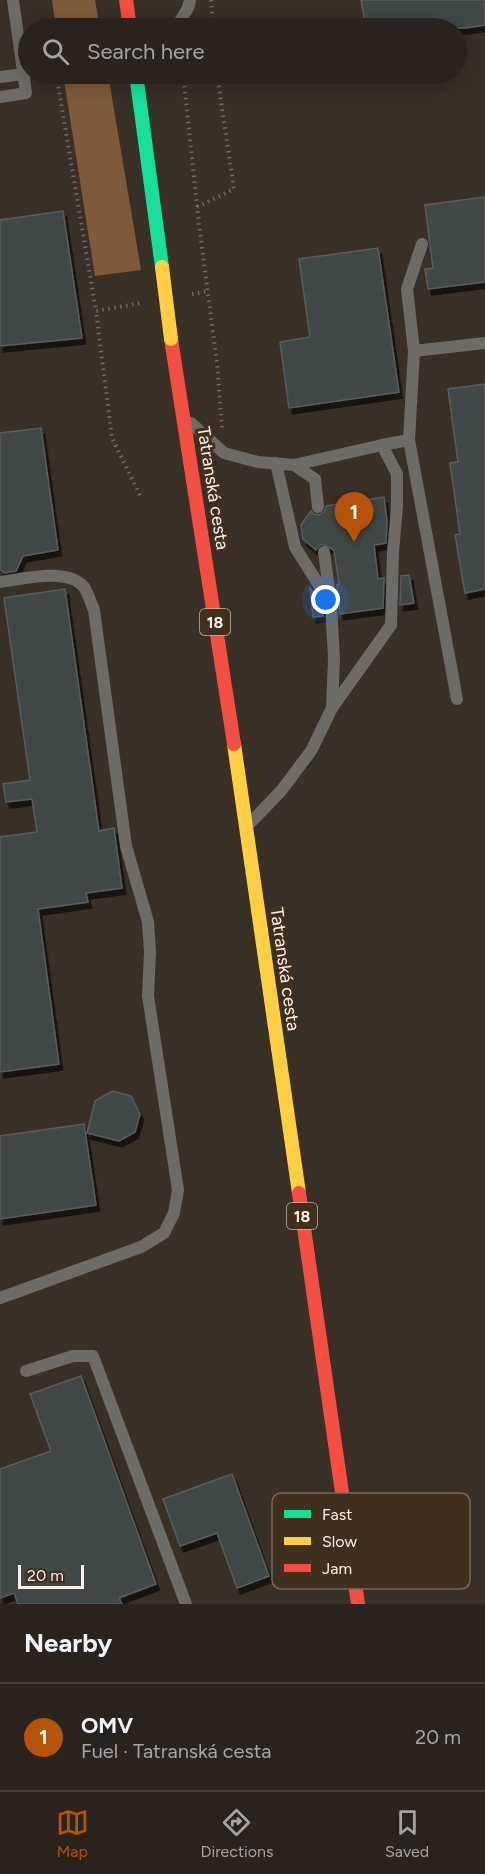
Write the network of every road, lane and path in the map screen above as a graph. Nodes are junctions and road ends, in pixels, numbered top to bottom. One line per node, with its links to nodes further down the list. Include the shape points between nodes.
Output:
1 (13, 0): 8 (lane)
2 (126, 0): 5 (main road)
3 (190, 0): 6 (lane)
4 (211, 0): 7 (path)
5 (129, 18)
6 (182, 18)
7 (212, 18)
8 (18, 34)
9 (18, 75): 10 (lane)
10 (0, 77)
11 (25, 84): 18 (lane, via 26,93)
12 (58, 84): 24 (path)
13 (138, 84): 17 (main road, 18)
14 (144, 84): 17 (lane)
15 (184, 84): 19 (path)
16 (218, 84): 19 (path, via 234,189)
17 (139, 92): 27 (main road, Tatranská cesta / 18, bridge)
18 (0, 97)
19 (197, 207): 21 (path)
20 (422, 244): 26 (lane, via 407,289)
21 (209, 291): 22 (path); 30 (path)
22 (187, 295)
23 (153, 301): 24 (path)
24 (96, 311): 33 (path, via 112,438)
25 (485, 343): 26 (lane)
26 (414, 351): 28 (lane)
27 (184, 417): 30 (lane); 40 (main road, Tatranská cesta / 18)
28 (409, 440): 29 (lane); 38 (lane)
29 (382, 445): 32 (lane); 39 (lane, via 397,474 391,625)
30 (224, 453): 31 (lane)
31 (276, 463): 32 (lane); 37 (lane, via 295,547)
32 (294, 465): 34 (lane, via 315,478)
33 (140, 495)
34 (318, 507)
35 (324, 552): 37 (lane)
36 (0, 582): 41 (lane, via 67,577 83,586 94,610 126,846 148,922 148,996 178,1190 174,1213 164,1233 141,1247)
37 (331, 604): 39 (lane)
38 (457, 699)
39 (332, 708): 40 (lane, via 311,751)
40 (246, 827): 43 (main road, Tatranská cesta / 18)
41 (0, 1298)
42 (26, 1371): 45 (lane, via 73,1356 93,1356)
43 (342, 1493)
44 (356, 1589): 46 (main road, Tatranská cesta / 18)
45 (186, 1604)
46 (358, 1604)

